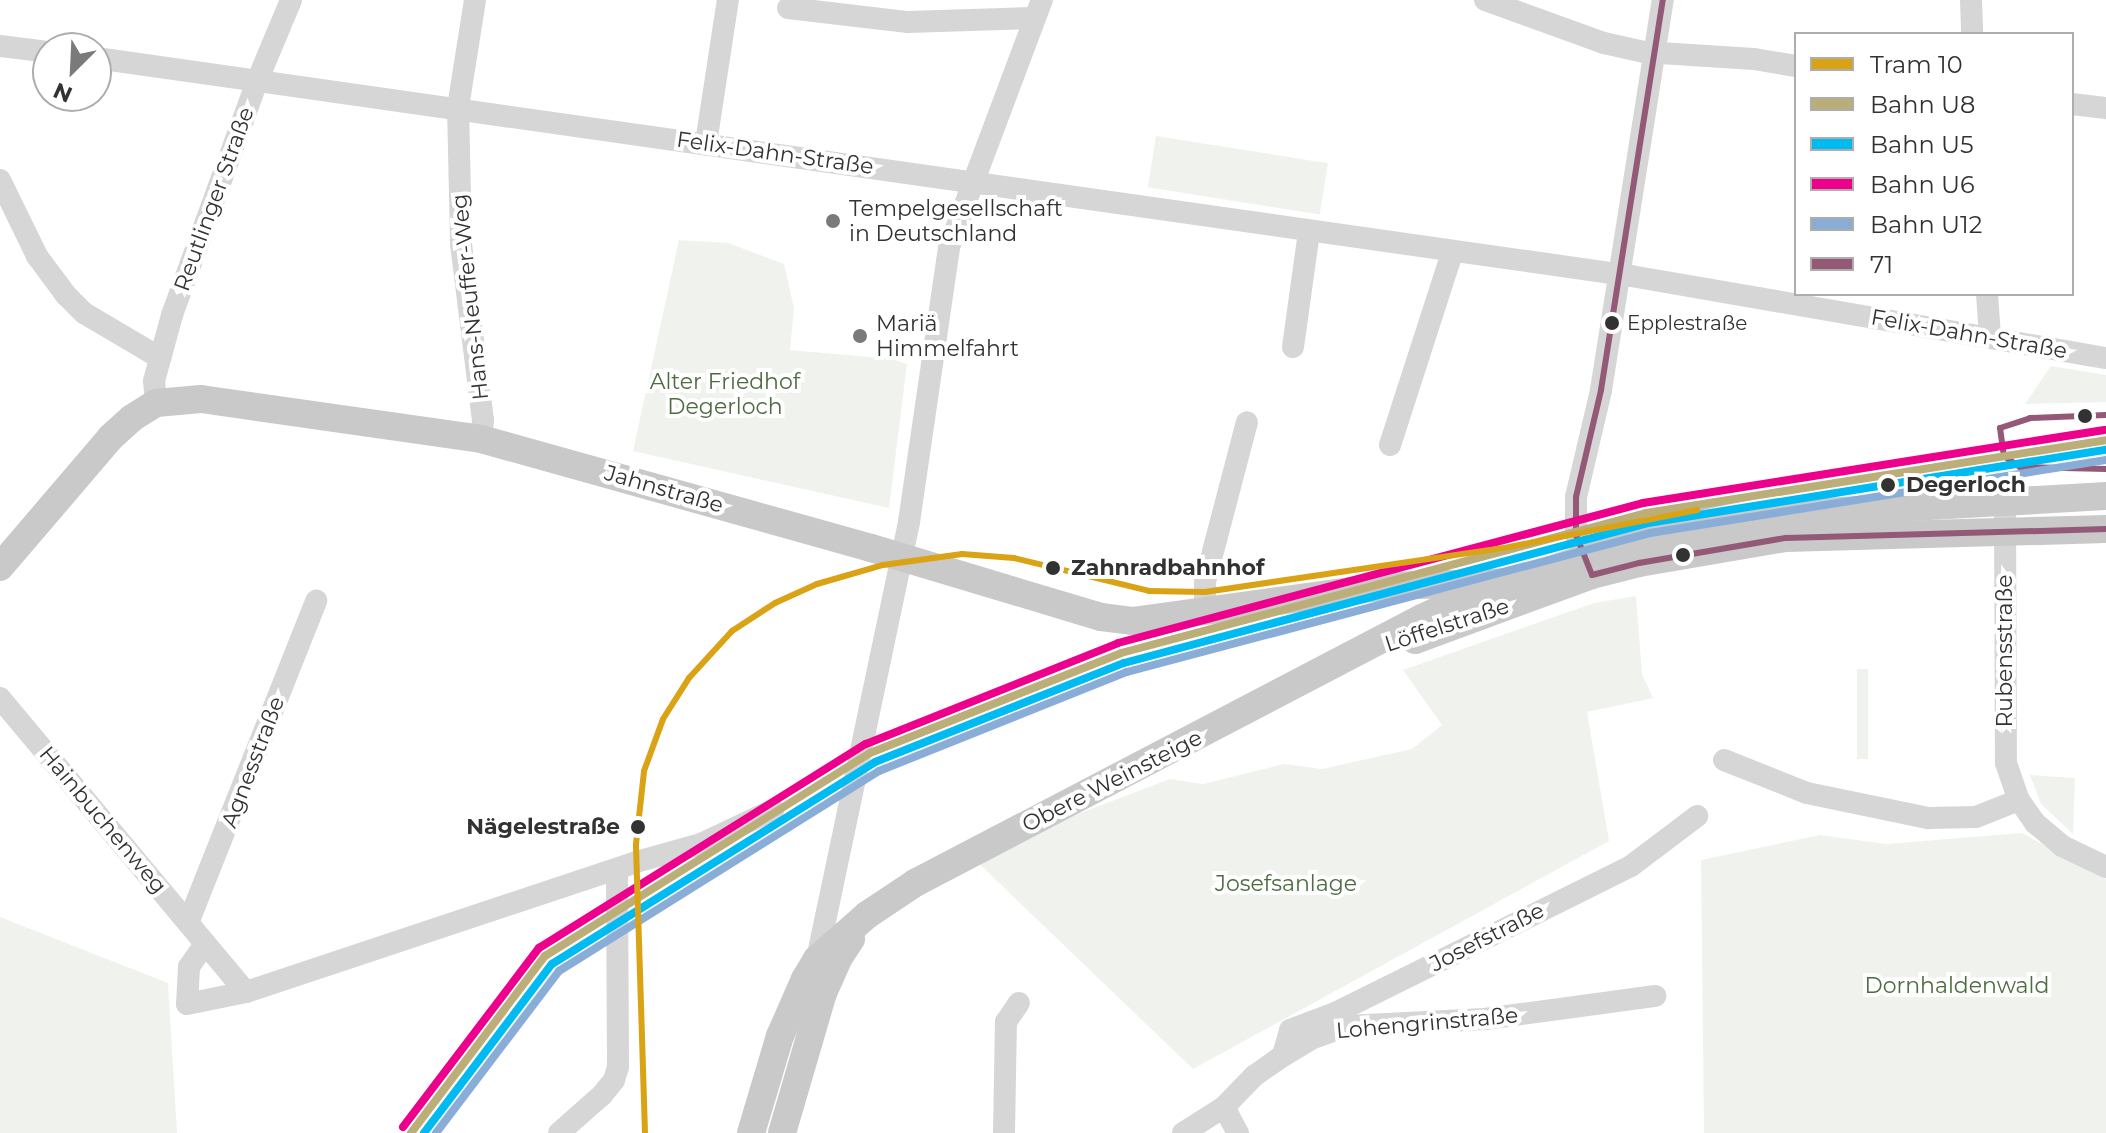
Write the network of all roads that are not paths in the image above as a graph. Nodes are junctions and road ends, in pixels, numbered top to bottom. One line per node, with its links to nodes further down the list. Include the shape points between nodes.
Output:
1 (291, 0): 15 (street, Reutlinger Straße)
2 (475, 0): 17 (street, Hans-Neuffer-Weg)
3 (728, 0): 19 (street)
4 (1485, 0): 12 (street, via 1604,43)
5 (1663, 0): 12 (street)
6 (1971, 0): 9 (street)
7 (788, 8): 8 (street, via 908,22)
8 (1038, 9): 21 (street)
9 (1972, 32)
10 (0, 46): 11 (street)
11 (32, 50)
12 (1656, 53): 14 (street); 24 (street)
13 (112, 60): 15 (street, Felix-Dahn-Straße)
14 (1794, 66)
15 (258, 79): 17 (street, Felix-Dahn-Straße); 28 (street, Reutlinger Straße)
16 (2074, 104): 18 (street)
17 (458, 107): 19 (street, Felix-Dahn-Straße); 32 (street, Hans-Neuffer-Weg, via 461,244)
18 (2106, 108)
19 (706, 143): 21 (street, Felix-Dahn-Straße)
20 (0, 180): 28 (street, via 37,256 66,295 84,313)
21 (972, 182): 22 (street, Felix-Dahn-Straße); 38 (street, via 949,247)
22 (1309, 232): 23 (street, Felix-Dahn-Straße); 27 (street)
23 (1452, 253): 24 (street, Felix-Dahn-Straße); 33 (street)
24 (1619, 275): 26 (street, Felix-Dahn-Straße); 40 (street, via 1594,431 1576,497 1576,535)
25 (1987, 296): 26 (street)
26 (1990, 337): 29 (street, Felix-Dahn-Straße)
27 (1293, 347)
28 (160, 358): 30 (street, Reutlinger Straße)
29 (2106, 358)
30 (156, 403): 32 (main road, Jahnstraße, via 239,402); 39 (main road, via 111,437)
31 (1247, 422): 47 (street, via 1205,582)
32 (481, 439): 38 (main road, Jahnstraße)
33 (1390, 445)
34 (2106, 496): 35 (main road, Löffelstraße)
35 (2005, 501): 37 (street, Rubensstraße); 40 (main road, Löffelstraße, via 1768,515 1618,547)
36 (2106, 529): 37 (main road, Löffelstraße)
37 (2005, 532): 40 (main road, Löffelstraße, via 1786,538); 52 (street, Rubensstraße, via 2006,763)
38 (902, 558): 47 (main road, Jahnstraße, via 1101,617 1132,621); 60 (street)
39 (0, 567)
40 (1588, 567): 41 (main road, Löffelstraße); 46 (main road, Löffelstraße)
41 (1513, 582): 43 (main road, Jahnstraße); 45 (main road, Löffelstraße)
42 (1388, 586): 43 (main road, Jahnstraße); 47 (main road, Jahnstraße); 48 (main road, via 1398,603)
43 (1417, 588): 45 (main road, Jahnstraße)
44 (316, 601): 58 (street, Agnesstraße)
45 (1457, 602): 46 (main road, Jahnstraße); 48 (main road, Löffelstraße)
46 (1492, 611): 49 (main road, Löffelstraße, via 1415,640)
47 (1205, 612)
48 (1401, 628): 49 (main road, Löffelstraße)
49 (1360, 653): 57 (main road, Obere Weinsteige, via 915,883)
50 (0, 698): 58 (street, Hainbuchenweg)
51 (1724, 760): 52 (street, via 1807,793 1928,818 1976,817)
52 (2019, 800): 55 (street, via 2035,823 2062,846)
53 (773, 810): 56 (street, via 701,844)
54 (1697, 816): 65 (street, Josefstraße, via 1631,866 1335,1013 1290,1030)
55 (2106, 867)
56 (617, 871): 61 (street); 67 (street, via 618,1067 602,1095)
57 (867, 915): 60 (main road, Obere Weinsteige); 64 (main road, Obere Weinsteige, via 838,959)
58 (188, 923): 59 (street, Hainbuchenweg)
59 (205, 944): 61 (street, Hainbuchenweg); 61 (street, via 189,967 187,1004)
60 (817, 959): 64 (main road, via 809,1012); 68 (main road, Obere Weinsteige, via 780,1036)
61 (246, 992)
62 (1655, 996): 65 (street, Lohengrinstraße, via 1485,1019 1347,1026)
63 (1019, 1003): 70 (street, via 1006,1022)
64 (812, 1029): 69 (main road, Obere Weinsteige)
65 (1283, 1055): 66 (street, Lohengrinstraße)
66 (1224, 1107): 71 (street, Lohengrinstraße); 72 (street)
67 (559, 1133)
68 (751, 1133)
69 (782, 1133)
70 (1004, 1133)
71 (1183, 1133)
72 (1238, 1133)

